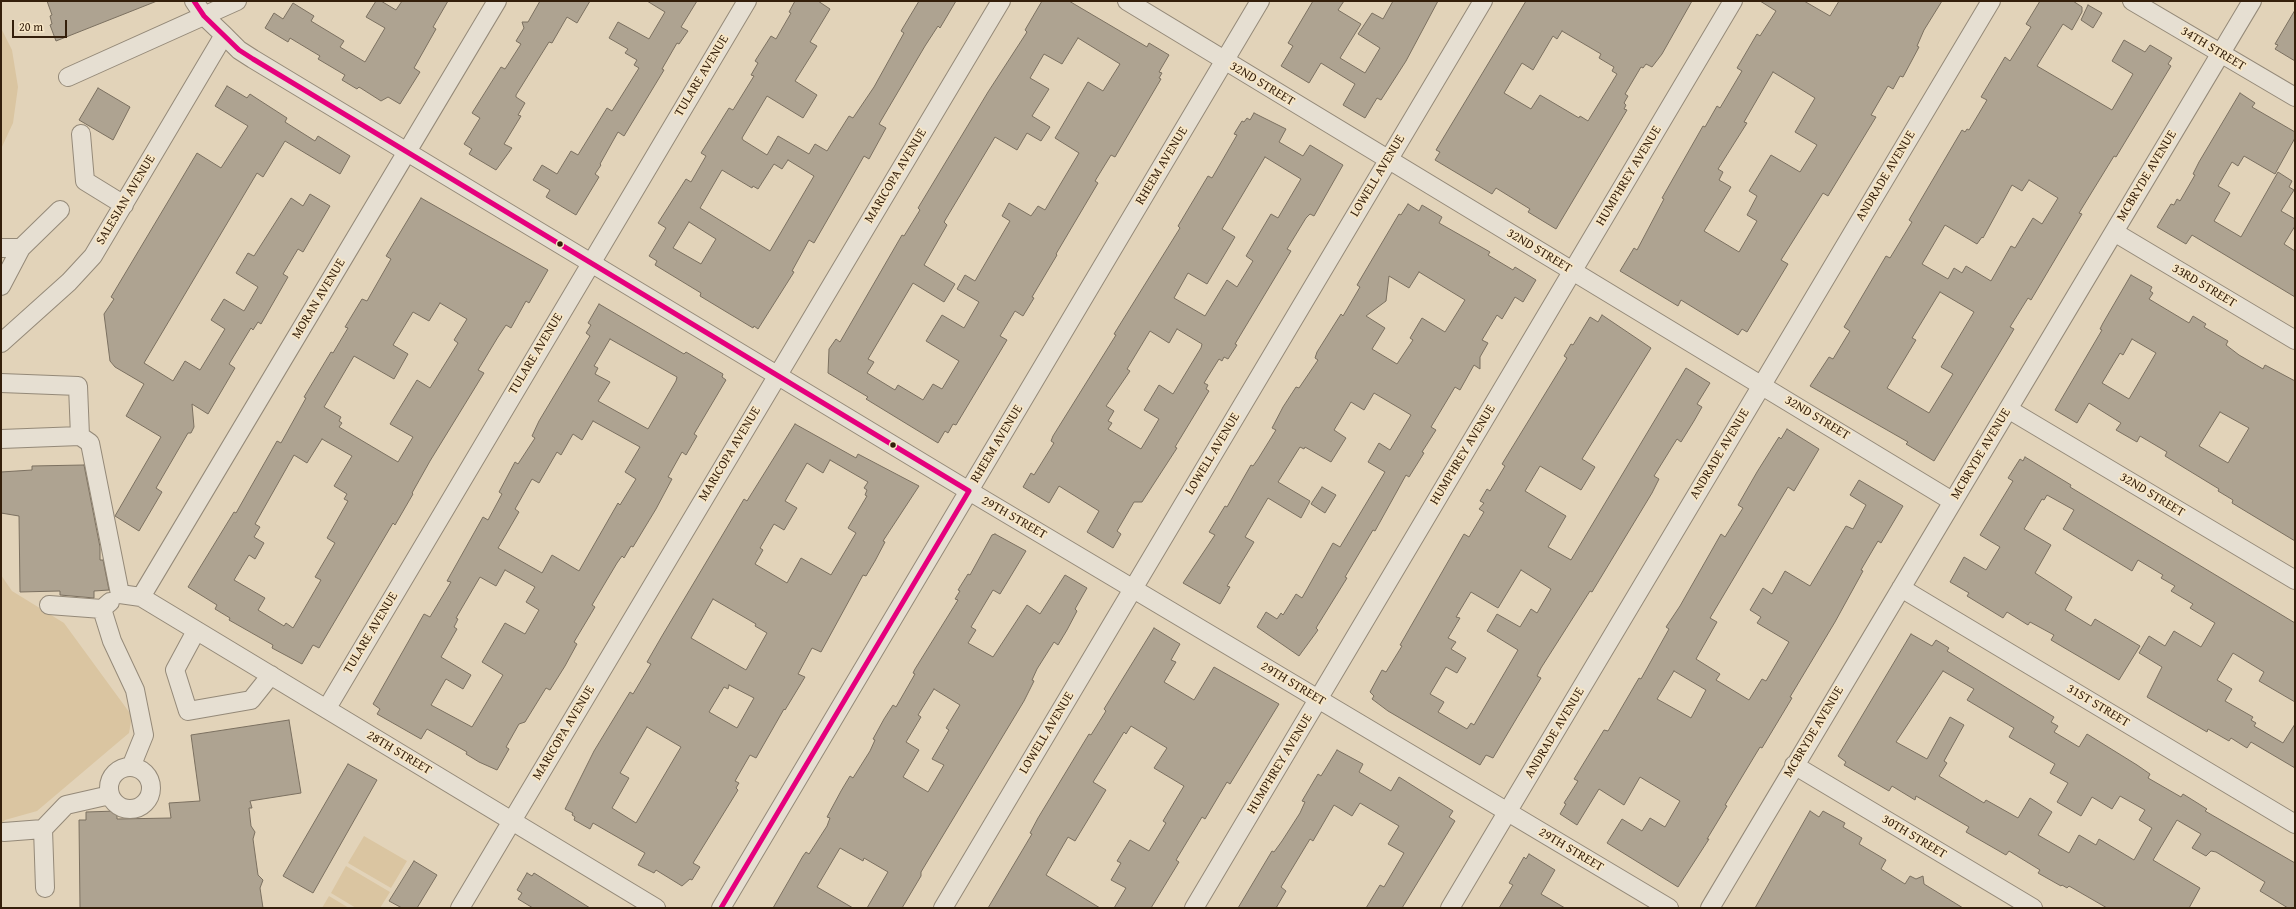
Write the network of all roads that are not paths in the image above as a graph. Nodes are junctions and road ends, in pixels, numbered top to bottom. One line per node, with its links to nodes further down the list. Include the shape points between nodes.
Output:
1 (194, 1): 13 (street, 29TH STREET)
2 (237, 1): 13 (street)
3 (496, 1): 20 (street, MORAN AVENUE)
4 (748, 1): 27 (street, TULARE AVENUE)
5 (1001, 1): 32 (street, MARICOPA AVENUE)
6 (1127, 1): 16 (street, 32ND STREET)
7 (1260, 1): 16 (street, RHEEM AVENUE)
8 (1483, 1): 21 (street, LOWELL AVENUE)
9 (1733, 1): 28 (street, HUMPHREY AVENUE)
10 (1991, 1): 34 (street, ANDRADE AVENUE)
11 (2132, 1): 15 (street, 34TH STREET)
12 (2252, 1): 15 (street, MCBRYDE AVENUE)
13 (204, 16): 14 (street, 29TH STREET); 17 (street)
14 (224, 35): 20 (street, 29TH STREET, via 244,53); 22 (street, SALESIAN AVENUE)
15 (2220, 53): 18 (street, 34TH STREET); 24 (street, MCBRYDE AVENUE)
16 (1224, 62): 21 (street, 32ND STREET); 38 (street, RHEEM AVENUE)
17 (68, 77)
18 (2295, 97)
19 (81, 134): 22 (street, via 85,181)
20 (407, 152): 27 (street, 29TH STREET); 44 (street, MORAN AVENUE)
21 (1388, 160): 28 (street, 32ND STREET); 41 (street, LOWELL AVENUE)
22 (124, 205): 31 (street, SALESIAN AVENUE, via 93,256)
23 (60, 210): 26 (street)
24 (2114, 232): 30 (street, 33RD STREET); 35 (street, MCBRYDE AVENUE)
25 (1, 248): 26 (street)
26 (21, 248): 29 (street)
27 (590, 263): 32 (street, 29TH STREET); 50 (street, TULARE AVENUE)
28 (1572, 271): 34 (street, 32ND STREET); 49 (street, HUMPHREY AVENUE)
29 (1, 286)
30 (2295, 340)
31 (1, 343)
32 (776, 375): 38 (street, 29TH STREET); 55 (street, MARICOPA AVENUE)
33 (1, 383): 37 (street, via 78,386)
34 (1762, 385): 39 (street, 32ND STREET); 54 (street, ANDRADE AVENUE)
35 (2008, 409): 39 (street, MCBRYDE AVENUE); 40 (street, 32ND STREET)
36 (1, 439): 37 (street)
37 (85, 440): 43 (street)
38 (969, 491): 41 (street, 29TH STREET); 62 (street, RHEEM AVENUE)
39 (1952, 501): 42 (street, MCBRYDE AVENUE)
40 (2295, 580)
41 (1133, 588): 49 (street, 29TH STREET); 63 (street, LOWELL AVENUE)
42 (1901, 588): 51 (street, MCBRYDE AVENUE); 56 (street, 31ST STREET)
43 (120, 594): 44 (street); 46 (street)
44 (141, 597): 47 (street, 28TH STREET)
45 (49, 605): 46 (street)
46 (102, 609): 52 (street, via 112,641 135,690 144,735)
47 (196, 631): 48 (street, 28TH STREET); 48 (street, via 174,670 188,711 251,700)
48 (271, 675): 50 (street, 28TH STREET)
49 (1318, 700): 54 (street, 29TH STREET); 64 (street, HUMPHREY AVENUE)
50 (327, 708): 55 (street, 28TH STREET)
51 (1794, 765): 67 (street, MCBRYDE AVENUE); 68 (street, 30TH STREET)
52 (131, 767): 53 (street, via 116,772 110,783); 53 (street, via 139,769 150,782 151,790 144,804 128,809 117,804)
53 (110, 795): 57 (street, via 66,805)
54 (1508, 812): 65 (street, ANDRADE AVENUE); 66 (street, 29TH STREET)
55 (512, 821): 60 (street, MARICOPA AVENUE); 61 (street, 28TH STREET)
56 (2295, 824)
57 (43, 829): 58 (street); 59 (street)
58 (4, 832)
59 (45, 888)
60 (460, 908)
61 (656, 908)
62 (721, 908)
63 (943, 908)
64 (1194, 908)
65 (1450, 908)
66 (1670, 908)
67 (1710, 908)
68 (2033, 908)

